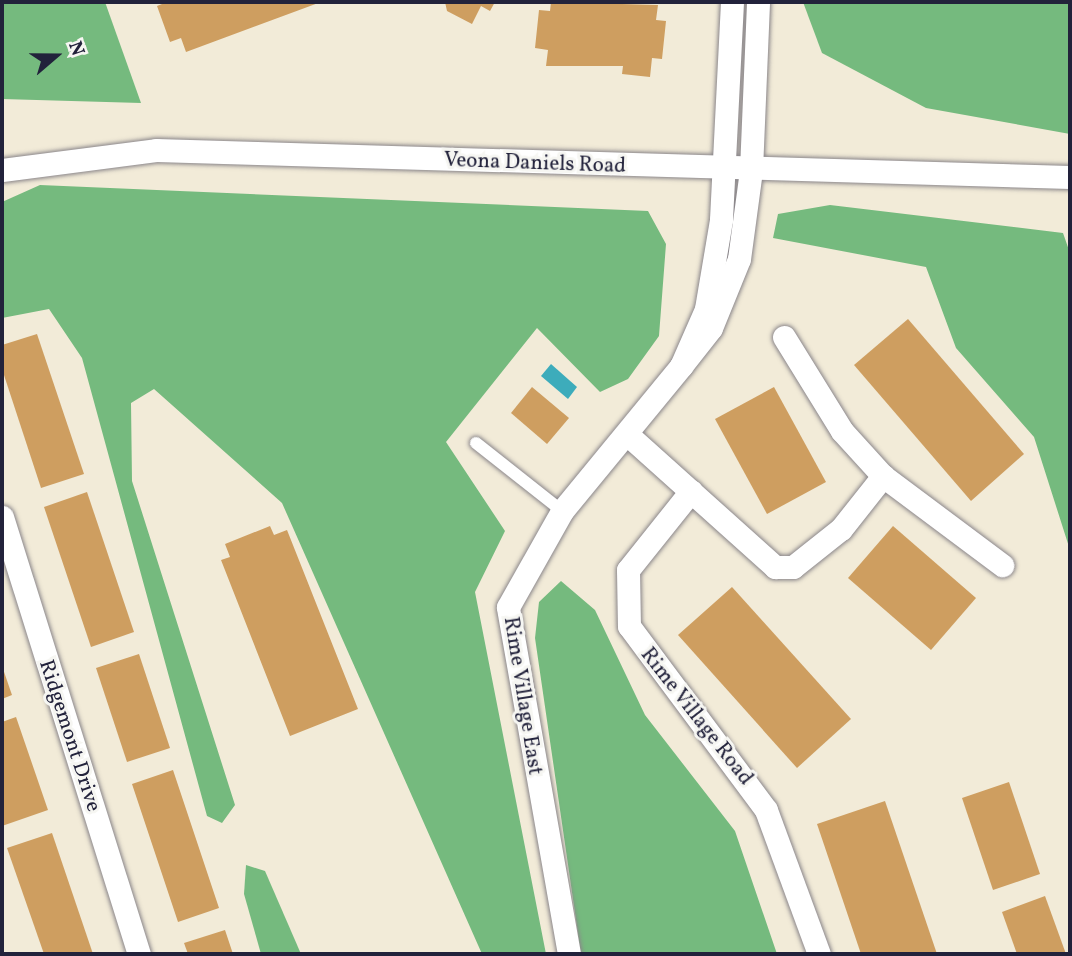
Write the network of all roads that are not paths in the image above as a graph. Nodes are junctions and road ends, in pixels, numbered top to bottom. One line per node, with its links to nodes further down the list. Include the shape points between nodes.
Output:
1 (732, 2): 4 (street, Rime Village East)
2 (758, 2): 5 (street, Rime Village East)
3 (2, 170): 4 (street, Veona Daniels Road, via 156,150)
4 (727, 170): 5 (street, Veona Daniels Road); 8 (street, Rime Village East, via 706,309)
5 (751, 170): 6 (street, Veona Daniels Road); 8 (street, Rime Village East, via 739,259 726,299)
6 (1070, 177)
7 (784, 337): 11 (street, via 842,431)
8 (681, 366): 9 (street, Rime Village East)
9 (628, 435): 12 (street); 13 (street, Rime Village East)
10 (476, 443): 13 (lane)
11 (884, 476): 12 (street, via 841,529 793,567 775,567); 15 (street)
12 (691, 491): 18 (street, Rime Village Road, via 628,570 629,626 766,810)
13 (562, 511): 17 (street, Rime Village East, via 508,607)
14 (2, 517): 16 (street, Ridgemont Drive)
15 (1002, 565)
16 (139, 954)
17 (569, 954)
18 (819, 954)

